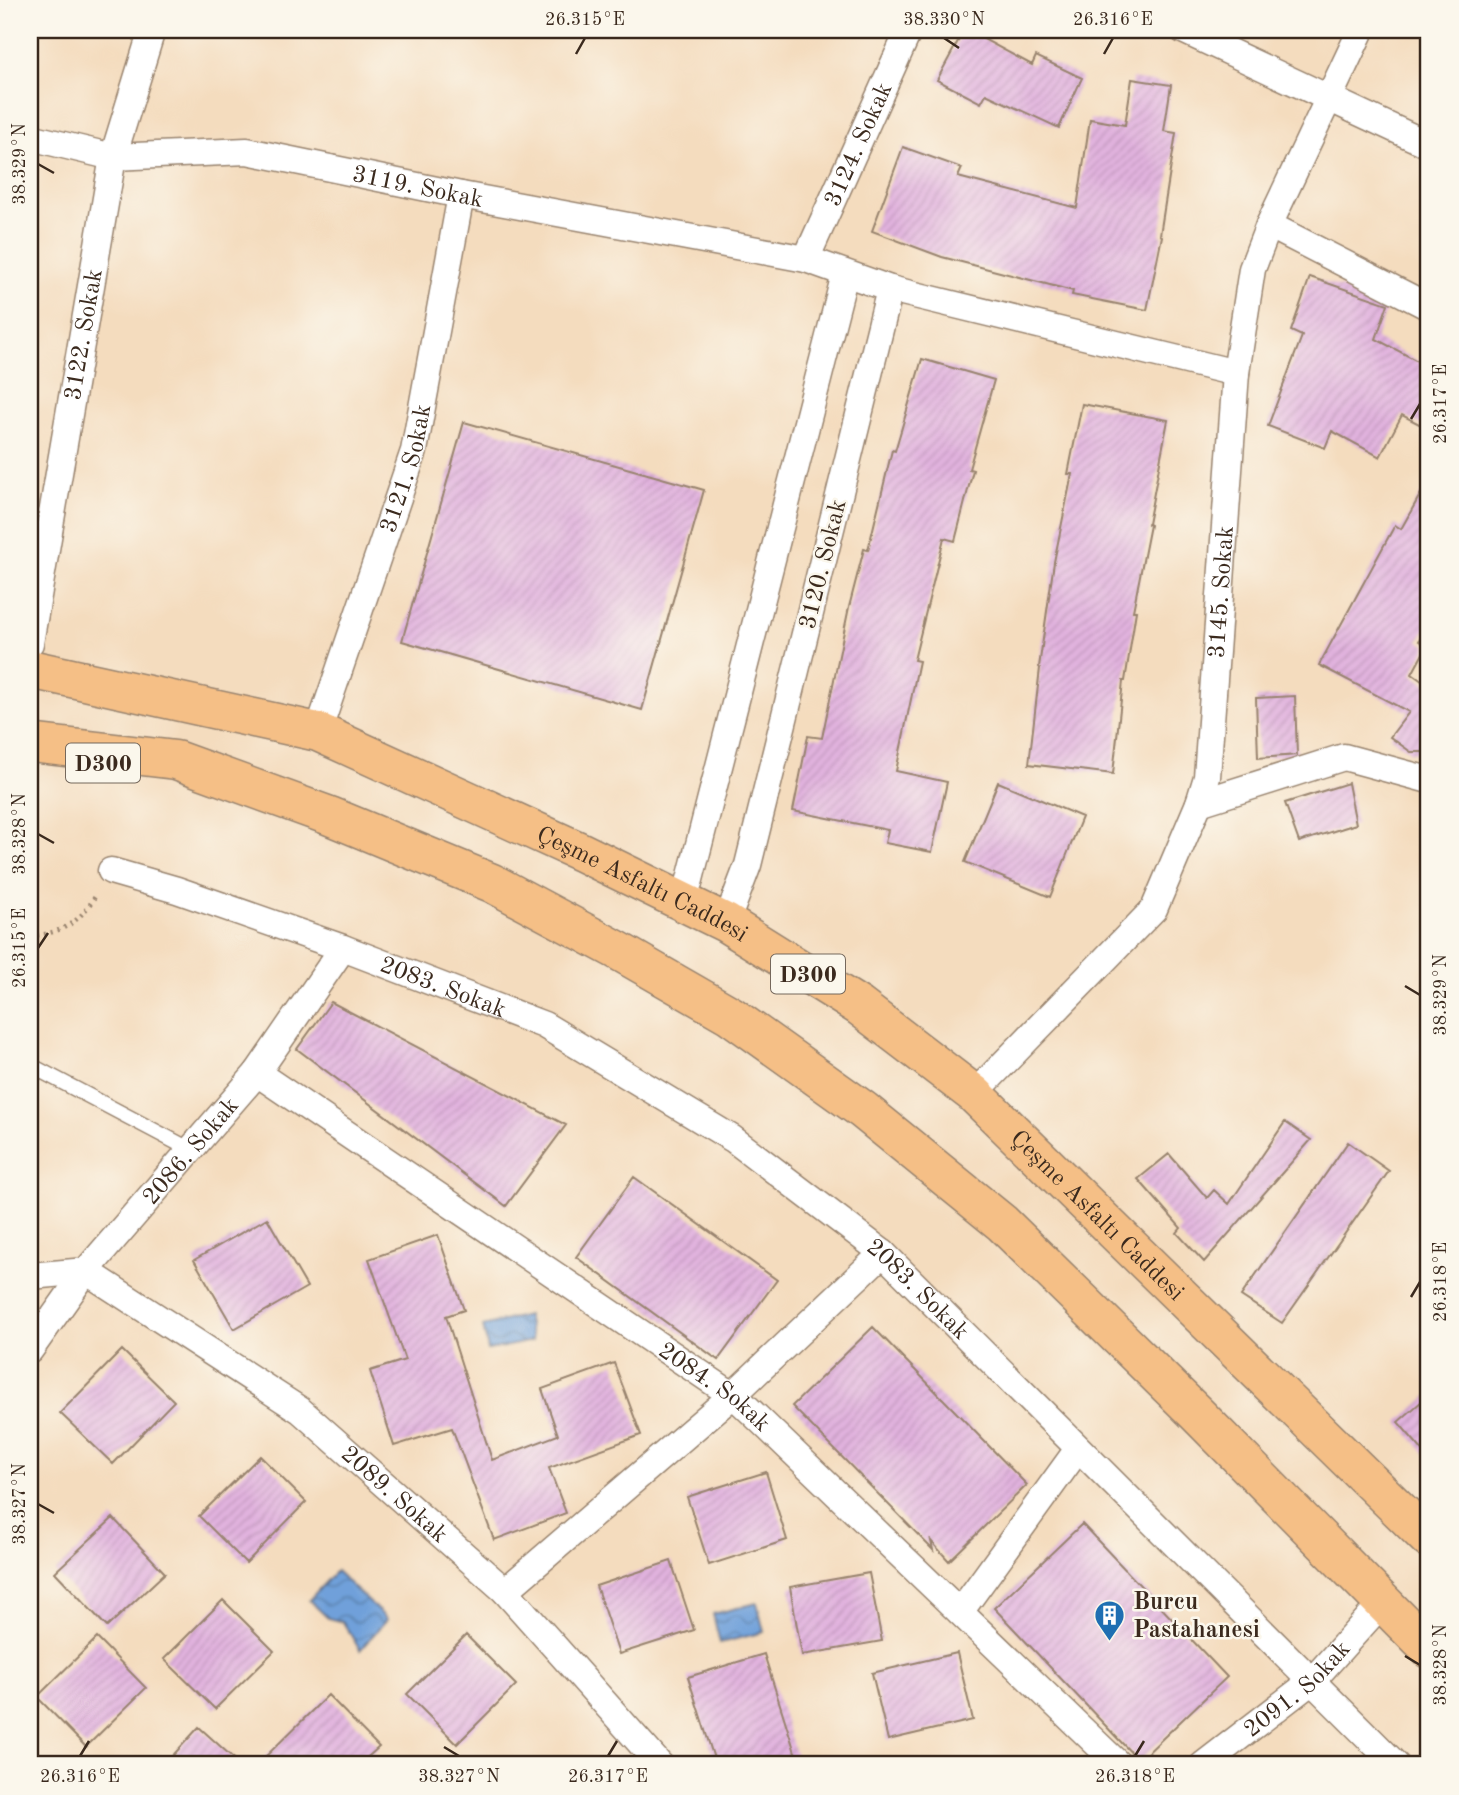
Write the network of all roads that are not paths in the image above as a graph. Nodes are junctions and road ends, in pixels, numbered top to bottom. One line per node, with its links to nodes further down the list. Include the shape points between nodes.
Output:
1 (152, 30): 8 (street, 3122. Sokak)
2 (909, 30): 11 (street, 3124. Sokak)
3 (1183, 30): 5 (street)
4 (1360, 30): 5 (street, 3145. Sokak)
5 (1328, 98): 7 (street); 10 (street, 3145. Sokak)
6 (30, 137): 8 (street, 3119. Sokak)
7 (1429, 145)
8 (113, 157): 9 (street, 3119. Sokak, via 247,151); 16 (street, 3122. Sokak)
9 (461, 195): 11 (street, 3119. Sokak); 18 (street, 3121. Sokak, via 414,451)
10 (1269, 225): 14 (street); 15 (street, 3145. Sokak, via 1252,269)
11 (806, 259): 12 (street)
12 (845, 274): 13 (street); 25 (street)
13 (890, 289): 15 (street); 26 (street, 3120. Sokak, via 748,865)
14 (1429, 307)
15 (1236, 373): 23 (street, 3145. Sokak, via 1207,777)
16 (30, 643)
17 (30, 669): 18 (highway, Çeşme Asfaltı Caddesi / D300)
18 (318, 732): 25 (highway, Çeşme Asfaltı Caddesi / D300)
19 (30, 743): 20 (highway)
20 (176, 760): 21 (highway, D300); 40 (highway, D300, via 330,816 492,883 730,1015 863,1110 1002,1223)
21 (30, 766)
22 (1429, 780): 23 (street, via 1343,757)
23 (1199, 803): 30 (street, 3145. Sokak, via 1154,909)
24 (111, 871): 27 (street, 2083. Sokak)
25 (684, 903): 26 (highway, Çeşme Asfaltı Caddesi / D300)
26 (726, 923): 30 (highway, Çeşme Asfaltı Caddesi / D300, via 859,1006)
27 (343, 948): 29 (street, 2086. Sokak); 32 (street, 2083. Sokak, via 544,1025 733,1139)
28 (30, 1065): 31 (lane)
29 (257, 1073): 31 (street, 2086. Sokak); 36 (street, 2084. Sokak)
30 (974, 1094): 38 (highway, Çeşme Asfaltı Caddesi / D300)
31 (191, 1150): 33 (street, 2086. Sokak)
32 (883, 1253): 36 (street); 37 (street, 2083. Sokak)
33 (86, 1271): 34 (street); 35 (street, 2086. Sokak); 39 (street, 2089. Sokak, via 300,1410)
34 (30, 1276)
35 (30, 1350)
36 (733, 1395): 39 (street); 41 (street, 2084. Sokak)
37 (1078, 1449): 41 (street); 43 (street, 2083. Sokak)
38 (1429, 1539)
39 (505, 1591): 44 (street, 2089. Sokak)
40 (1382, 1603): 42 (highway, D300); 43 (street, 2091. Sokak)
41 (960, 1612): 45 (street, 2084. Sokak)
42 (1429, 1649)
43 (1312, 1681): 46 (street, 2091. Sokak); 47 (street, 2083. Sokak)
44 (660, 1765)
45 (1119, 1765)
46 (1203, 1765)
47 (1396, 1765)

